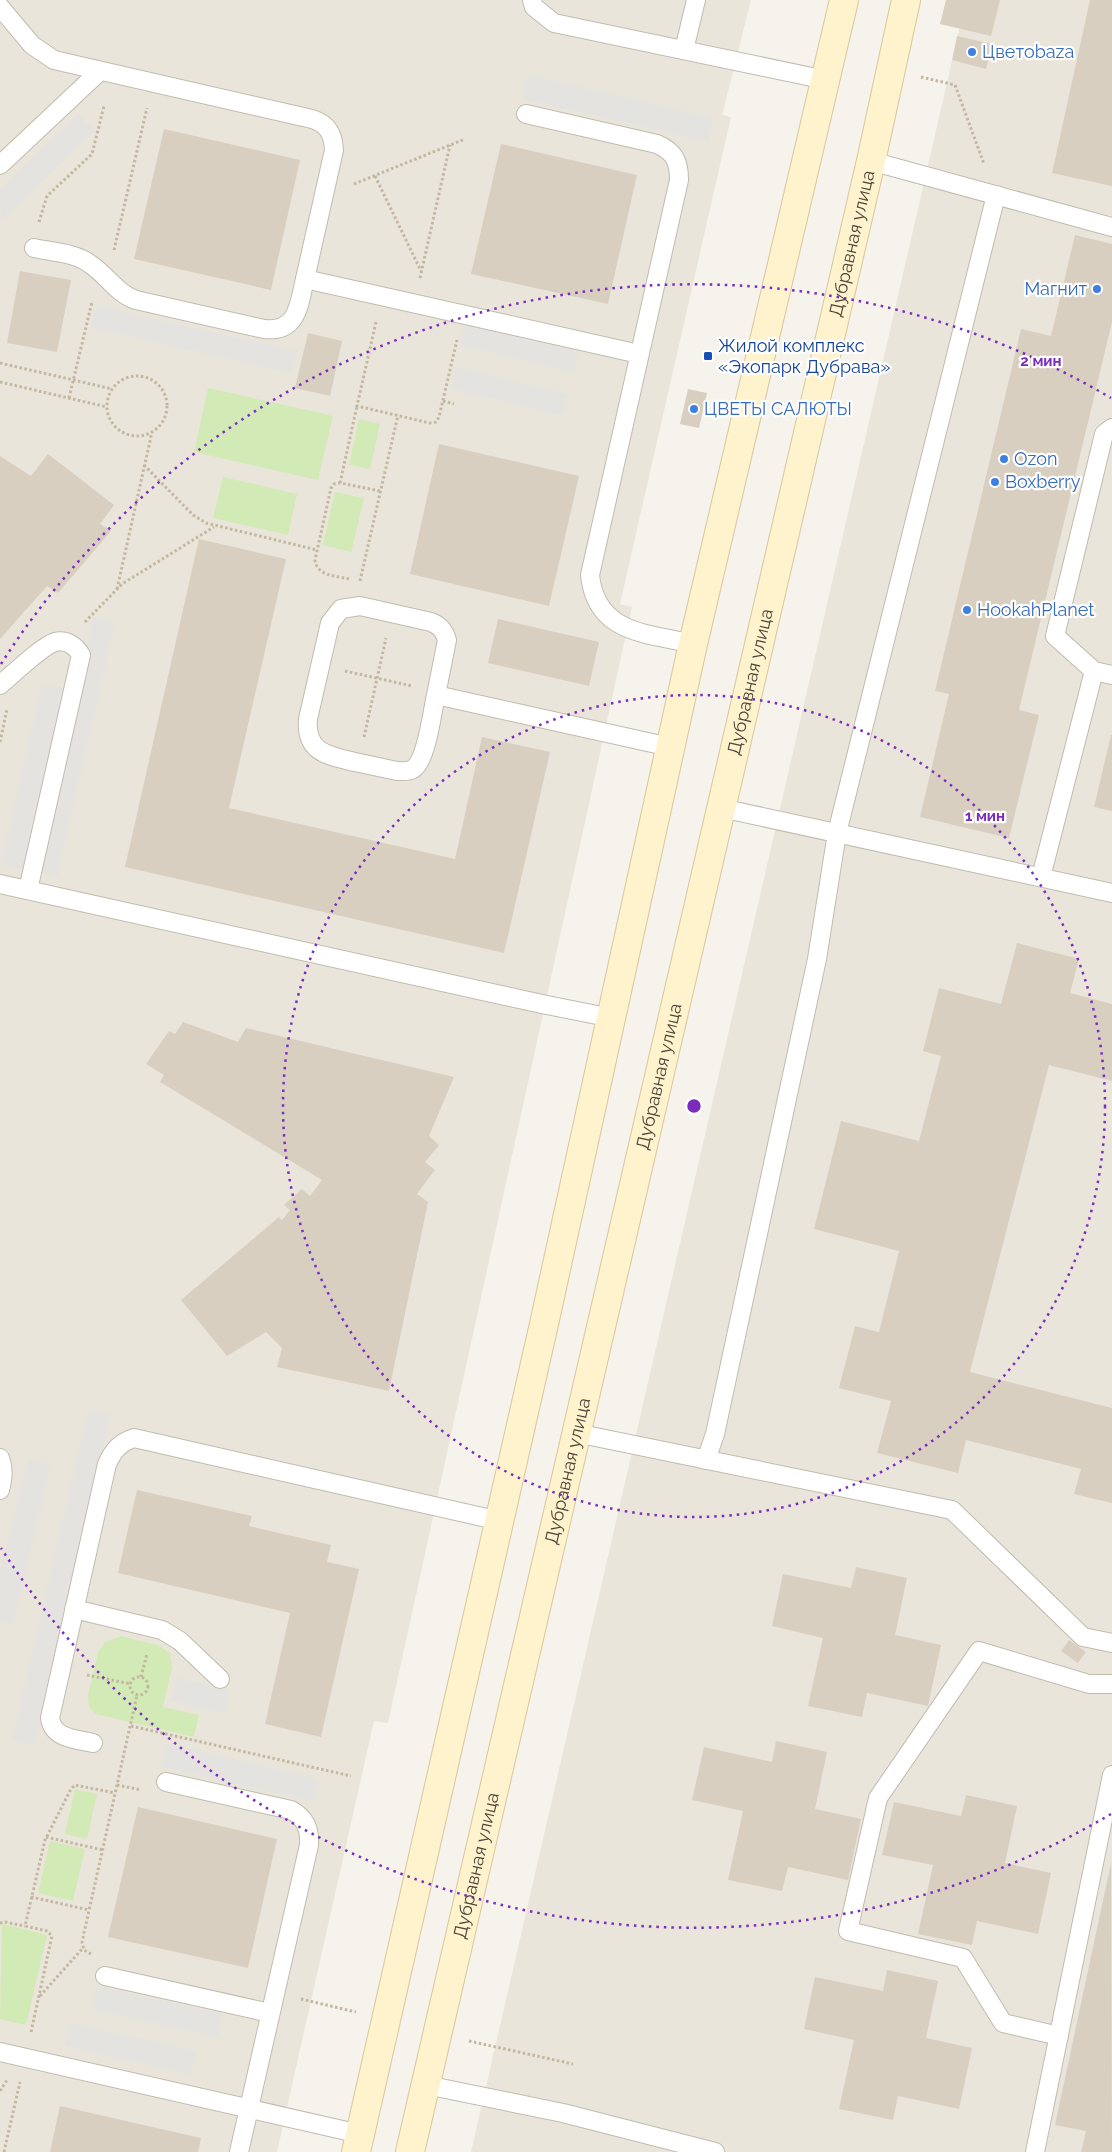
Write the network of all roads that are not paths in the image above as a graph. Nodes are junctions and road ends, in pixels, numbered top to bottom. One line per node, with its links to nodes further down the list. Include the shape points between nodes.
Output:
1 (532, 0): 6 (lane, via 534,7 554,23)
2 (696, 0): 6 (lane)
3 (844, 0): 8 (street)
4 (906, 0): 10 (street, Дубравная улица)
5 (0, 7): 7 (lane, via 42,54 54,60)
6 (684, 50): 8 (lane)
7 (106, 72): 11 (lane); 15 (lane, via 320,122 331,133 334,150)
8 (826, 80): 18 (street)
9 (526, 114): 16 (lane, via 657,144 667,148 679,166 679,180)
10 (871, 161): 12 (lane); 24 (street, Дубравная улица)
11 (0, 165)
12 (996, 195): 13 (lane); 25 (lane)
13 (1112, 227)
14 (34, 248): 15 (lane, via 84,260 118,291 136,300 273,330 288,325 294,318)
15 (305, 279): 16 (lane)
16 (639, 354): 18 (lane, via 590,575 591,588 605,615 621,626)
17 (1112, 428): 19 (lane, via 1104,434 1055,636)
18 (693, 644): 23 (street)
19 (1094, 671): 20 (lane); 26 (lane)
20 (1112, 675)
21 (0, 685): 28 (lane, via 56,642 67,642 81,655)
22 (436, 693): 22 (lane, via 447,640 439,626 354,605 341,609 330,623 307,729 319,751 326,755 397,771 414,768 422,757); 23 (lane)
23 (670, 748): 30 (street)
24 (721, 808): 25 (lane); 31 (street, Дубравная улица)
25 (837, 833): 26 (lane); 33 (lane, via 817,959 715,1434)
26 (1041, 877): 29 (lane)
27 (0, 884): 28 (lane)
28 (28, 890): 30 (lane)
29 (1112, 893)
30 (612, 1018): 35 (street)
31 (576, 1433): 33 (lane); 47 (street, Дубравная улица)
32 (0, 1458): 34 (lane, via 3,1476)
33 (706, 1460): 37 (lane, via 952,1510 1083,1637)
34 (0, 1490)
35 (500, 1521): 36 (lane, via 134,1438 120,1445 107,1464); 49 (street)
36 (74, 1609): 38 (lane, via 162,1630 180,1641); 40 (lane, via 51,1711 51,1724 62,1736)
37 (1112, 1643)
38 (220, 1678)
39 (1112, 1684): 45 (lane, via 1089,1684 979,1651 878,1798 848,1931 963,1958 1003,2023)
40 (93, 1743)
41 (1112, 1775): 45 (lane)
42 (166, 1782): 44 (lane, via 290,1810 306,1824 308,1845)
43 (105, 1976): 44 (lane)
44 (270, 2013): 48 (lane)
45 (1059, 2036): 53 (lane)
46 (0, 2052): 48 (lane)
47 (426, 2085): 51 (street, Дубравная улица); 52 (lane, via 564,2112)
48 (249, 2109): 49 (lane); 50 (lane)
49 (358, 2143)
50 (239, 2152)
51 (410, 2152)
52 (715, 2152)
53 (1035, 2152)

